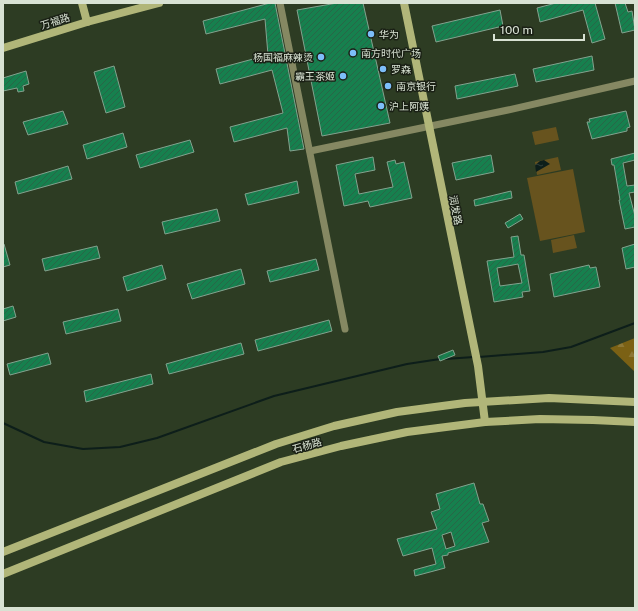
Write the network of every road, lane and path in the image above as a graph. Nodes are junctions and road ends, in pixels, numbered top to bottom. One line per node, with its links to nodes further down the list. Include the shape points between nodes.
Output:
1 (82, 3): 5 (main road)
2 (159, 3): 5 (main road, 万福路)
3 (280, 3): 9 (street)
4 (404, 3): 8 (main road, 润发路)
5 (87, 22): 6 (main road, 万福路)
6 (3, 48)
7 (635, 81): 8 (street)
8 (429, 127): 9 (street); 11 (main road, 润发路)
9 (310, 151): 10 (street)
10 (345, 329)
11 (483, 401): 12 (main road, 石杨路, via 549,398); 13 (main road, 润发路); 15 (main road, 石杨路, via 397,412 334,426 276,444)
12 (635, 402)
13 (485, 422): 14 (main road, 石杨路, via 548,419); 16 (main road, 石杨路, via 406,432 281,462)
14 (635, 422)
15 (3, 552)
16 (3, 574)

